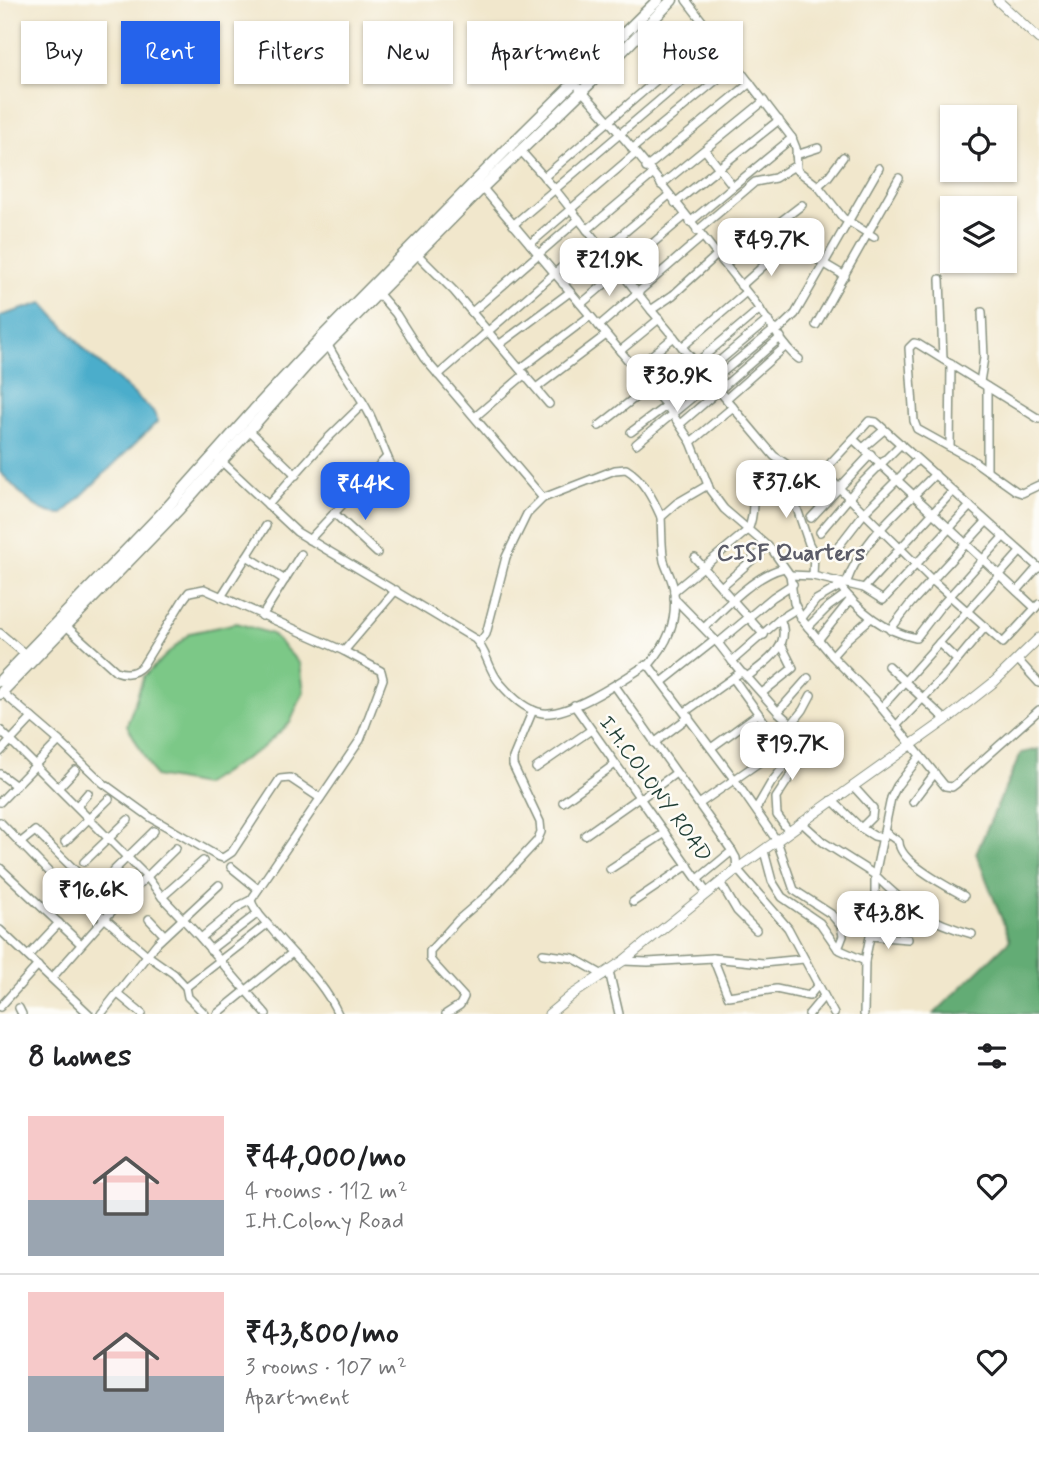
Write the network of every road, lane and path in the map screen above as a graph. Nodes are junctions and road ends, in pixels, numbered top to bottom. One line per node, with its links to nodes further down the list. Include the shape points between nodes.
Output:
1 (658, 0): 12 (main road)
2 (672, 0): 12 (main road)
3 (687, 0): 5 (street)
4 (997, 0): 6 (street)
5 (702, 21)
6 (1039, 39)
7 (743, 74): 8 (street)
8 (750, 83): 13 (street); 25 (street)
9 (653, 84): 15 (street)
10 (677, 84): 16 (street)
11 (713, 84): 21 (street)
12 (578, 87): 15 (street); 20 (main road); 31 (main road)
13 (764, 101): 14 (street); 19 (street)
14 (779, 120): 17 (street); 24 (street)
15 (610, 122): 16 (street); 29 (street)
16 (619, 132): 21 (street); 35 (street)
17 (792, 138): 22 (street); 33 (street)
18 (818, 148): 22 (street)
19 (705, 150): 24 (street); 32 (street)
20 (521, 151): 29 (street); 31 (main road)
21 (633, 152): 25 (street); 39 (street)
22 (799, 154): 27 (street)
23 (843, 157): 34 (street)
24 (719, 167): 33 (street); 37 (street)
25 (646, 168): 28 (street)
26 (879, 168): 42 (street)
27 (799, 170): 34 (street); 45 (street, via 790,167 775,178 755,182)
28 (652, 175): 32 (street); 44 (street)
29 (544, 177): 35 (street)
30 (899, 178): 46 (street)
31 (479, 184): 43 (street); 51 (main road); 98 (main road)
32 (661, 185): 36 (street)
33 (733, 186): 41 (street)
34 (818, 186): 42 (street)
35 (554, 188): 39 (street); 43 (street)
36 (669, 195): 37 (street); 49 (street)
37 (675, 203): 41 (street)
38 (802, 205): 53 (street)
39 (571, 210): 40 (street); 48 (street)
40 (579, 219): 44 (street); 50 (street)
41 (687, 219): 45 (street); 55 (street)
42 (849, 222): 46 (street); 54 (street)
43 (513, 225): 48 (street)
44 (587, 230): 47 (street)
45 (700, 234): 52 (street); 63 (street)
46 (871, 235): 57 (street)
47 (594, 239): 49 (street); 56 (street)
48 (530, 244): 50 (street)
49 (603, 249): 55 (street); 59 (street)
50 (538, 253): 56 (street); 68 (street)
51 (417, 254): 62 (main road); 68 (street)
52 (717, 255): 53 (street); 66 (street)
53 (725, 264): 60 (street)
54 (825, 264): 57 (street); 60 (street, via 787,244); 75 (street, via 794,316)
55 (620, 270): 63 (street); 64 (street)
56 (555, 274): 59 (street); 74 (street)
57 (845, 276): 72 (street)
58 (940, 279): 85 (street)
59 (564, 284): 61 (street)
60 (744, 289): 65 (street); 80 (street)
61 (570, 292): 64 (street); 78 (street)
62 (378, 293): 79 (main road); 90 (street)
63 (638, 294): 66 (street); 73 (street)
64 (581, 304): 69 (street)
65 (760, 309): 71 (street); 86 (street)
66 (651, 310): 70 (street)
67 (982, 312): 92 (street)
68 (472, 313): 74 (street)
69 (590, 316): 73 (street); 88 (street)
70 (659, 319): 77 (street); 82 (street)
71 (768, 320): 75 (street); 89 (street)
72 (816, 325)
73 (598, 326): 76 (street)
74 (488, 330): 78 (street); 90 (street)
75 (778, 333): 81 (street); 91 (street); 95 (street)
76 (606, 335): 82 (street); 94 (street)
77 (674, 337): 80 (street); 87 (street)
78 (500, 344): 88 (street)
79 (328, 345): 98 (main road); 99 (street)
80 (682, 346): 83 (street)
81 (786, 346): 84 (street); 97 (street)
82 (620, 351): 87 (street)
83 (689, 355): 86 (street); 93 (street)
84 (799, 359)
85 (947, 361): 92 (street); 115 (street); 115 (street, via 918,344 909,348 914,421 922,433)
86 (696, 363): 89 (street); 96 (street)
87 (635, 369): 93 (street)
88 (523, 371): 94 (street); 104 (street)
89 (704, 372): 91 (street); 101 (street)
90 (438, 374): 104 (street)
91 (712, 380): 95 (street); 103 (street)
92 (984, 384): 105 (street); 123 (street)
93 (649, 387): 96 (street); 107 (street)
94 (536, 388): 100 (street)
95 (719, 389): 97 (street); 106 (street)
96 (657, 396): 101 (street)
97 (727, 398): 102 (street)
98 (270, 399): 108 (main road); 118 (main road)
99 (363, 404): 119 (street); 127 (street)
100 (549, 404)
101 (666, 406): 103 (street); 110 (street)
102 (733, 407): 112 (street); 121 (street)
103 (672, 414): 106 (street); 113 (street)
104 (475, 417): 136 (street)
105 (1039, 419)
106 (680, 424): 112 (street)
107 (599, 426)
108 (248, 430): 118 (main road); 127 (street)
109 (884, 430): 111 (street, via 871,420); 114 (street); 116 (street)
110 (631, 432)
111 (853, 439): 116 (street); 125 (street)
112 (691, 442): 130 (street)
113 (636, 444)
114 (901, 444): 120 (street); 122 (street)
115 (950, 447): 123 (street)
116 (863, 448): 117 (street)
117 (871, 454): 122 (street); 132 (street)
118 (217, 457): 137 (street); 189 (main road, via 178,509)
119 (387, 457): 129 (street); 141 (street)
120 (917, 460): 126 (street); 128 (street)
121 (784, 463): 124 (street); 167 (street, via 814,553)
122 (881, 464): 128 (street); 135 (street)
123 (987, 470): 131 (street, via 1022,493)
124 (798, 472): 125 (street); 148 (street, bridge, via 753,497)
125 (823, 474): 132 (street)
126 (936, 474): 133 (street); 134 (street)
127 (296, 475): 137 (street)
128 (898, 480): 134 (street); 139 (street)
129 (403, 484)
130 (708, 485): 142 (street); 148 (street, via 724,509)
131 (1039, 485)
132 (841, 487): 135 (street); 143 (street)
133 (952, 492): 138 (street); 140 (street)
134 (915, 495): 140 (street); 147 (street)
135 (849, 497): 139 (street); 149 (street)
136 (543, 498): 142 (street, via 626,469 654,500); 200 (street, via 527,514 506,557 486,634)
137 (268, 505): 151 (street)
138 (970, 506): 144 (street); 146 (street)
139 (865, 512): 147 (street); 155 (street)
140 (933, 512): 146 (street); 154 (street)
141 (334, 513): 151 (street); 157 (street)
142 (661, 517): 176 (street, via 664,560)
143 (811, 518)
144 (986, 522): 150 (street); 152 (street)
145 (267, 526): 159 (street)
146 (949, 527): 152 (street); 162 (street)
147 (882, 528): 154 (street); 171 (street)
148 (748, 530): 153 (street); 164 (street)
149 (820, 532)
150 (1004, 536): 156 (street); 161 (street)
151 (309, 540): 174 (street)
152 (965, 544): 161 (street); 169 (street)
153 (768, 546): 165 (street); 172 (street)
154 (900, 546): 162 (street); 173 (street)
155 (838, 547)
156 (1020, 552): 163 (street); 166 (street)
157 (377, 553)
158 (301, 554): 168 (street)
159 (247, 556): 168 (street); 178 (street)
160 (695, 558): 164 (street)
161 (983, 560): 166 (street); 177 (street)
162 (916, 563): 169 (street); 173 (street, via 883,600)
163 (1038, 567): 175 (street)
164 (704, 568): 172 (street); 176 (street)
165 (787, 571): 167 (street); 170 (street); 180 (street, via 757,580)
166 (999, 575): 175 (street); 183 (street)
167 (813, 576): 171 (street)
168 (285, 580): 184 (street)
169 (932, 580): 177 (street); 193 (street)
170 (793, 584): 182 (street); 186 (street)
171 (841, 584): 173 (street); 179 (street); 188 (street, via 816,600)
172 (721, 587): 180 (street)
173 (864, 588)
174 (396, 590): 200 (street); 202 (street)
175 (1017, 591): 181 (street)
176 (674, 594): 192 (street); 208 (street, via 671,633)
177 (951, 596): 183 (street); 193 (street, via 916,638)
178 (220, 597): 184 (street); 189 (street, via 204,589 189,592 143,666 125,674 111,667)
179 (848, 597): 185 (street); 190 (street, via 828,607); 196 (street)
180 (733, 602): 186 (street); 192 (street)
181 (1037, 606): 191 (street, via 1003,643)
182 (796, 609): 187 (street); 188 (street)
183 (967, 611): 191 (street); 198 (street)
184 (262, 615): 202 (street)
185 (871, 618): 193 (street); 204 (street)
186 (749, 619): 195 (street); 197 (street)
187 (780, 619): 195 (street); 201 (street)
188 (801, 619): 190 (street)
189 (62, 622): 203 (main road); 216 (main road)
190 (808, 627): 196 (street)
191 (985, 627): 205 (street)
192 (704, 628): 197 (street)
193 (890, 630)
194 (0, 633): 203 (street)
195 (764, 635): 207 (street)
196 (818, 640): 204 (street)
197 (716, 642): 207 (street); 214 (street)
198 (939, 642): 205 (street); 213 (street)
199 (1038, 642): 206 (street, I.H.COLONY ROAD)
200 (479, 643): 223 (street, via 497,680)
201 (782, 646): 210 (street); 218 (street, via 793,668)
202 (344, 651): 255 (street, via 384,674 364,733)
203 (25, 654): 216 (main road)
204 (832, 656): 222 (street)
205 (957, 660): 220 (street)
206 (1017, 660): 215 (street); 229 (street, I.H.COLONY ROAD)
207 (732, 662): 210 (street)
208 (648, 666): 214 (street); 217 (street, I.H.COLONY ROAD)
209 (888, 666): 213 (street)
210 (744, 675): 211 (street); 218 (street)
211 (733, 678): 226 (street); 227 (street)
212 (808, 678): 225 (street)
213 (904, 681): 220 (street); 222 (street)
214 (662, 682): 226 (street)
215 (1039, 682)
216 (1, 683): 228 (street)
217 (615, 686): 221 (street, I.H.COLONY ROAD); 238 (street)
218 (762, 693): 225 (street)
219 (811, 695): 230 (street)
220 (923, 698): 229 (street); 231 (street)
221 (573, 705): 223 (street, I.H.COLONY ROAD, via 555,712); 233 (street, I.H.COLONY ROAD)
222 (881, 708): 231 (street)
223 (533, 710): 348 (street, via 513,758 540,822 540,836 430,951 433,963 464,998)
224 (1039, 710): 248 (street, via 952,787 945,786)
225 (778, 712): 230 (street)
226 (687, 714): 238 (street); 240 (street)
227 (758, 714): 237 (street); 240 (street)
228 (32, 718): 235 (street); 236 (street)
229 (946, 720): 239 (street, I.H.COLONY ROAD)
230 (791, 724): 234 (street); 237 (street)
231 (896, 726): 239 (street)
232 (0, 730): 235 (street)
233 (591, 730): 244 (street, I.H.COLONY ROAD); 245 (street)
234 (807, 737): 264 (street); 271 (street, via 812,743 776,798 777,816)
235 (11, 741): 241 (street); 243 (street)
236 (59, 741): 243 (street); 255 (street, via 103,783 142,811 223,858 232,852 280,779 290,778)
237 (778, 741): 250 (street, via 761,762)
238 (654, 743): 247 (street)
239 (911, 745): 242 (street); 252 (street, I.H.COLONY ROAD)
240 (711, 748): 250 (street)
241 (0, 752)
242 (920, 756): 248 (street); 274 (street, via 892,795)
243 (35, 764): 251 (street); 253 (street)
244 (615, 764): 256 (street, I.H.COLONY ROAD); 260 (street)
245 (536, 768)
246 (75, 770): 253 (street)
247 (676, 773): 256 (street); 262 (street)
248 (935, 773): 261 (street)
249 (0, 774): 251 (street)
250 (734, 779): 262 (street); 264 (street)
251 (16, 786): 259 (street)
252 (853, 786): 258 (street, I.H.COLONY ROAD); 269 (street, via 873,808 872,817)
253 (58, 788): 263 (street)
254 (88, 793): 263 (street)
255 (320, 798): 297 (street)
256 (639, 798): 272 (street, I.H.COLONY ROAD); 273 (street)
257 (109, 799): 265 (street)
258 (832, 800): 268 (street, I.H.COLONY ROAD); 269 (street)
259 (0, 802)
260 (563, 802)
261 (913, 802)
262 (699, 804): 281 (street)
263 (77, 806): 265 (street)
264 (757, 809): 276 (street)
265 (90, 819): 275 (street); 277 (street)
266 (128, 820): 275 (street)
267 (0, 822): 278 (street)
268 (801, 822): 271 (street, I.H.COLONY ROAD); 290 (street)
269 (861, 828): 274 (street, via 874,836)
270 (154, 831): 282 (street)
271 (789, 832): 276 (street, I.H.COLONY ROAD)
272 (665, 833): 285 (street, I.H.COLONY ROAD); 288 (street)
273 (585, 835)
274 (884, 835): 290 (street); 300 (street, via 899,842 901,850 926,873)
275 (108, 837): 282 (street); 284 (street)
276 (777, 841): 280 (street, I.H.COLONY ROAD); 321 (street, via 794,890 841,926 844,936)
277 (65, 842)
278 (20, 843): 292 (street, via 35,831); 299 (street)
279 (176, 848): 291 (street)
280 (764, 851): 289 (street, I.H.COLONY ROAD); 321 (street, via 777,892 820,923)
281 (732, 852): 289 (street); 293 (street)
282 (127, 856): 291 (street); 295 (street)
283 (203, 861): 301 (street)
284 (84, 862)
285 (688, 865): 293 (street, I.H.COLONY ROAD); 303 (street)
286 (230, 867): 297 (street)
287 (0, 868): 311 (street)
288 (610, 869)
289 (737, 869): 294 (street, I.H.COLONY ROAD); 328 (street, via 788,928)
290 (875, 875): 304 (street); 306 (street)
291 (147, 877): 301 (street); 305 (street)
292 (84, 879): 295 (street, via 89,874); 299 (street)
293 (698, 880): 298 (street, I.H.COLONY ROAD)
294 (720, 882): 298 (street, I.H.COLONY ROAD); 314 (street, via 737,911)
295 (100, 884): 305 (street)
296 (219, 884): 310 (street)
297 (258, 888): 302 (street)
298 (707, 893): 330 (street, I.H.COLONY ROAD)
299 (71, 894): 308 (street)
300 (964, 896)
301 (162, 897): 310 (street)
302 (251, 900): 307 (street); 318 (street)
303 (633, 902)
304 (905, 902): 306 (street, via 895,916); 315 (street, via 938,924)
305 (118, 905): 308 (street)
306 (875, 912): 317 (street)
307 (258, 913): 312 (street); 322 (street)
308 (104, 919): 320 (street); 325 (street)
309 (149, 919): 316 (street)
310 (182, 919): 316 (street); 318 (street)
311 (59, 923): 320 (street); 326 (street)
312 (267, 924): 323 (street); 329 (street)
313 (0, 930): 326 (street)
314 (756, 930)
315 (972, 934)
316 (164, 935): 325 (street)
317 (870, 936): 319 (street); 331 (street)
318 (201, 938): 322 (street)
319 (908, 939)
320 (81, 944): 334 (street)
321 (838, 949): 331 (street)
322 (210, 950): 329 (street)
323 (292, 953): 337 (street); 347 (street, via 330,996)
324 (543, 954): 333 (street, via 573,958)
325 (147, 955): 336 (street); 338 (street)
326 (28, 956): 332 (street)
327 (713, 958): 328 (street, via 764,963); 330 (street); 335 (street, via 728,996 768,989 808,996)
328 (804, 959): 335 (street)
329 (219, 961): 336 (street); 337 (street)
330 (623, 961): 333 (street, I.H.COLONY ROAD)
331 (865, 961): 353 (street)
332 (38, 965): 334 (street); 340 (street)
333 (606, 973): 349 (street, I.H.COLONY ROAD); 350 (street)
334 (52, 978): 341 (street)
335 (818, 985): 339 (street)
336 (186, 987): 344 (street)
337 (245, 991): 345 (street); 346 (street)
338 (118, 994): 342 (street); 343 (street)
339 (824, 996): 351 (street); 352 (street)
340 (0, 1007)
341 (89, 1014)
342 (102, 1014)
343 (142, 1014)
344 (205, 1014)
345 (217, 1014)
346 (265, 1014)
347 (337, 1014)
348 (446, 1014)
349 (549, 1014)
350 (619, 1014)
351 (809, 1014)
352 (834, 1014)
353 (864, 1014)

